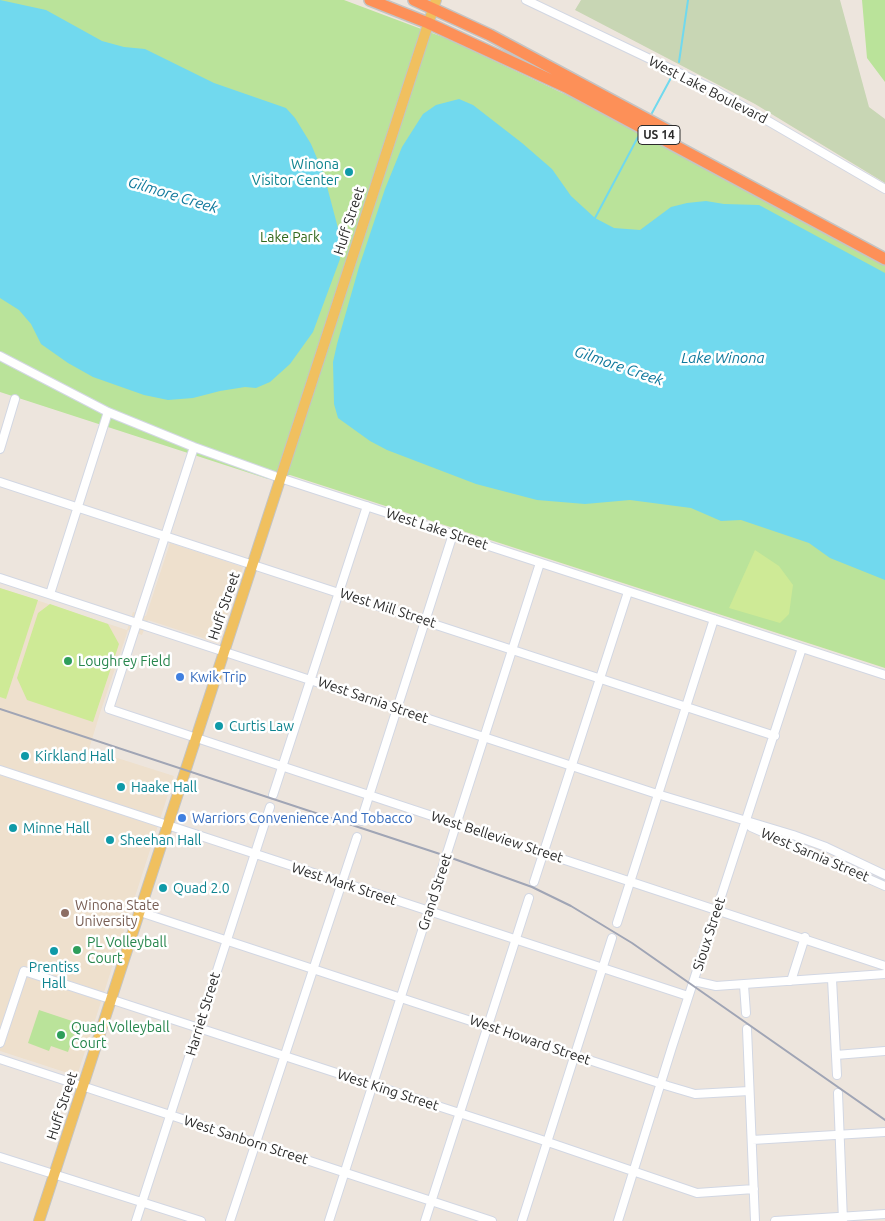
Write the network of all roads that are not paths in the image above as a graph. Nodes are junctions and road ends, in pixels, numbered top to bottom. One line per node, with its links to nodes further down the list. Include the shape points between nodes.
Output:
1 (370, 0): 5 (highway, US 14)
2 (414, 0): 4 (highway, US 14)
3 (526, 0): 6 (street, West Lake Boulevard, via 713,89)
4 (434, 4): 5 (main road, Huff Street); 7 (highway, US 14)
5 (428, 23): 8 (highway, US 14, via 606,107); 14 (main road, Huff Street)
6 (885, 189)
7 (885, 250)
8 (885, 259)
9 (0, 356): 11 (street, West Lake Street)
10 (15, 399): 13 (street)
11 (108, 412): 12 (street, West Lake Street); 17 (street)
12 (194, 447): 14 (street, West Lake Street); 19 (street)
13 (0, 449)
14 (280, 478): 16 (street, West Lake Street); 21 (main road, Huff Street)
15 (0, 482): 17 (street, West Mill Street)
16 (367, 506): 18 (street, West Lake Street); 24 (street)
17 (78, 508): 19 (street, West Mill Street); 25 (street)
18 (453, 534): 20 (street, West Lake Street); 27 (street)
19 (164, 536): 21 (street, West Mill Street); 28 (street)
20 (540, 563): 23 (street, West Lake Street); 31 (street, Grand Street)
21 (253, 565): 24 (street, West Mill Street); 30 (main road, Huff Street)
22 (0, 578): 25 (street, West Sarnia Street)
23 (628, 592): 26 (street, West Lake Street); 33 (street)
24 (339, 593): 27 (street, West Mill Street); 34 (street)
25 (50, 594): 28 (street, West Sarnia Street)
26 (714, 619): 29 (street, West Lake Street); 35 (street)
27 (426, 620): 31 (street, West Mill Street); 36 (street)
28 (136, 622): 30 (street, West Sarnia Street); 39 (street, West Belleview Street, via 109,709)
29 (802, 648): 32 (street, West Lake Street); 37 (street, Sioux Street)
30 (224, 650): 34 (street, West Sarnia Street); 39 (main road, Huff Street)
31 (512, 650): 33 (street, West Mill Street); 38 (street, Grand Street)
32 (885, 675)
33 (599, 678): 35 (street, West Mill Street); 40 (street)
34 (311, 679): 36 (street, West Sarnia Street); 41 (street)
35 (686, 706): 37 (street, West Mill Street); 44 (street)
36 (399, 708): 38 (street, West Sarnia Street); 45 (street)
37 (775, 736): 48 (street, Sioux Street)
38 (484, 737): 40 (street, West Sarnia Street); 49 (street, Grand Street)
39 (195, 739): 41 (street, West Belleview Street); 50 (main road, Huff Street)
40 (571, 765): 44 (street, West Sarnia Street); 52 (street)
41 (283, 767): 43 (street); 45 (street, West Belleview Street)
42 (0, 770): 50 (street, West Mark Street)
43 (273, 794)
44 (657, 794): 48 (street, West Sarnia Street); 55 (street)
45 (370, 795): 47 (street); 49 (street, West Belleview Street)
46 (270, 807): 53 (street, Harriet Street)
47 (362, 821)
48 (745, 823): 54 (street, West Sarnia Street, via 826,847); 58 (street, West Sarnia Street); 60 (street, Sioux Street)
49 (456, 824): 52 (street, West Belleview Street); 61 (street, Grand Street)
50 (168, 826): 53 (street, West Mark Street); 62 (main road, Huff Street)
51 (357, 837): 57 (street)
52 (543, 853): 55 (street, West Belleview Street); 56 (street)
53 (255, 854): 57 (street, West Mark Street); 66 (street, Harriet Street)
54 (885, 875)
55 (630, 881): 60 (street, West Belleview Street); 63 (street)
56 (534, 882)
57 (342, 883): 61 (street, West Mark Street); 70 (street)
58 (885, 886)
59 (529, 898): 67 (street)
60 (717, 910): 64 (street, West Belleview Street); 73 (street, Sioux Street)
61 (428, 911): 67 (street, West Mark Street); 77 (street, Grand Street)
62 (140, 912): 66 (street, West Howard Street); 78 (main road, Huff Street)
63 (617, 923)
64 (805, 937): 68 (street, West Belleview Street); 74 (street)
65 (612, 938): 69 (street)
66 (226, 940): 70 (street, West Howard Street); 81 (street, Harriet Street)
67 (517, 940): 69 (street, West Mark Street); 80 (street)
68 (885, 966)
69 (603, 968): 76 (street, West Mark Street); 85 (street)
70 (314, 970): 77 (street, West Howard Street); 87 (street)
71 (885, 974): 72 (street)
72 (832, 979): 74 (street); 86 (street)
73 (694, 981): 75 (street, via 716,986); 76 (street, Sioux Street)
74 (791, 981): 75 (street)
75 (744, 985): 79 (street)
76 (688, 996): 90 (street, Sioux Street)
77 (401, 997): 80 (street, West Howard Street); 91 (street, Grand Street)
78 (112, 1000): 81 (street, West King Street); 83 (street, West King Street, via 24,971); 92 (main road, Huff Street)
79 (746, 1013)
80 (488, 1026): 85 (street, West Howard Street); 95 (street)
81 (199, 1027): 87 (street, West King Street); 96 (street, Harriet Street)
82 (747, 1029): 93 (street)
83 (0, 1043)
84 (885, 1052): 86 (street)
85 (573, 1055): 90 (street, West Howard Street); 100 (street)
86 (836, 1055): 89 (street)
87 (286, 1056): 91 (street, West King Street); 101 (street)
88 (0, 1059): 92 (street, West Sanborn Street)
89 (837, 1075)
90 (661, 1083): 93 (street, West Howard Street, via 695,1094); 103 (street, Sioux Street)
91 (374, 1085): 95 (street, West King Street); 104 (street, Grand Street)
92 (83, 1087): 96 (street, West Sanborn Street); 105 (main road, Huff Street)
93 (749, 1091): 99 (street)
94 (838, 1093): 98 (street)
95 (460, 1114): 100 (street, West King Street); 108 (street)
96 (171, 1117): 101 (street, West Sanborn Street); 107 (street, Harriet Street)
97 (885, 1132): 98 (street)
98 (838, 1134): 99 (street); 110 (street)
99 (752, 1140): 106 (street)
100 (546, 1142): 103 (street, West King Street); 118 (street)
101 (256, 1143): 104 (street, West Sanborn Street); 114 (street)
102 (0, 1157): 105 (street)
103 (633, 1171): 106 (street, West King Street, via 697,1193); 119 (street, Sioux Street)
104 (345, 1172): 108 (street, West Sanborn Street); 115 (street, Grand Street)
105 (54, 1175): 107 (street); 111 (main road, Huff Street)
106 (754, 1189): 120 (street)
107 (143, 1202): 112 (street, Harriet Street); 113 (street)
108 (431, 1202): 116 (street); 117 (street, West Sanborn Street)
109 (885, 1214): 110 (street)
110 (843, 1218): 121 (street)
111 (39, 1221)
112 (136, 1221)
113 (201, 1221)
114 (230, 1221)
115 (329, 1221)
116 (425, 1221)
117 (492, 1221)
118 (522, 1221)
119 (618, 1221)
120 (755, 1221)
121 (775, 1221)

